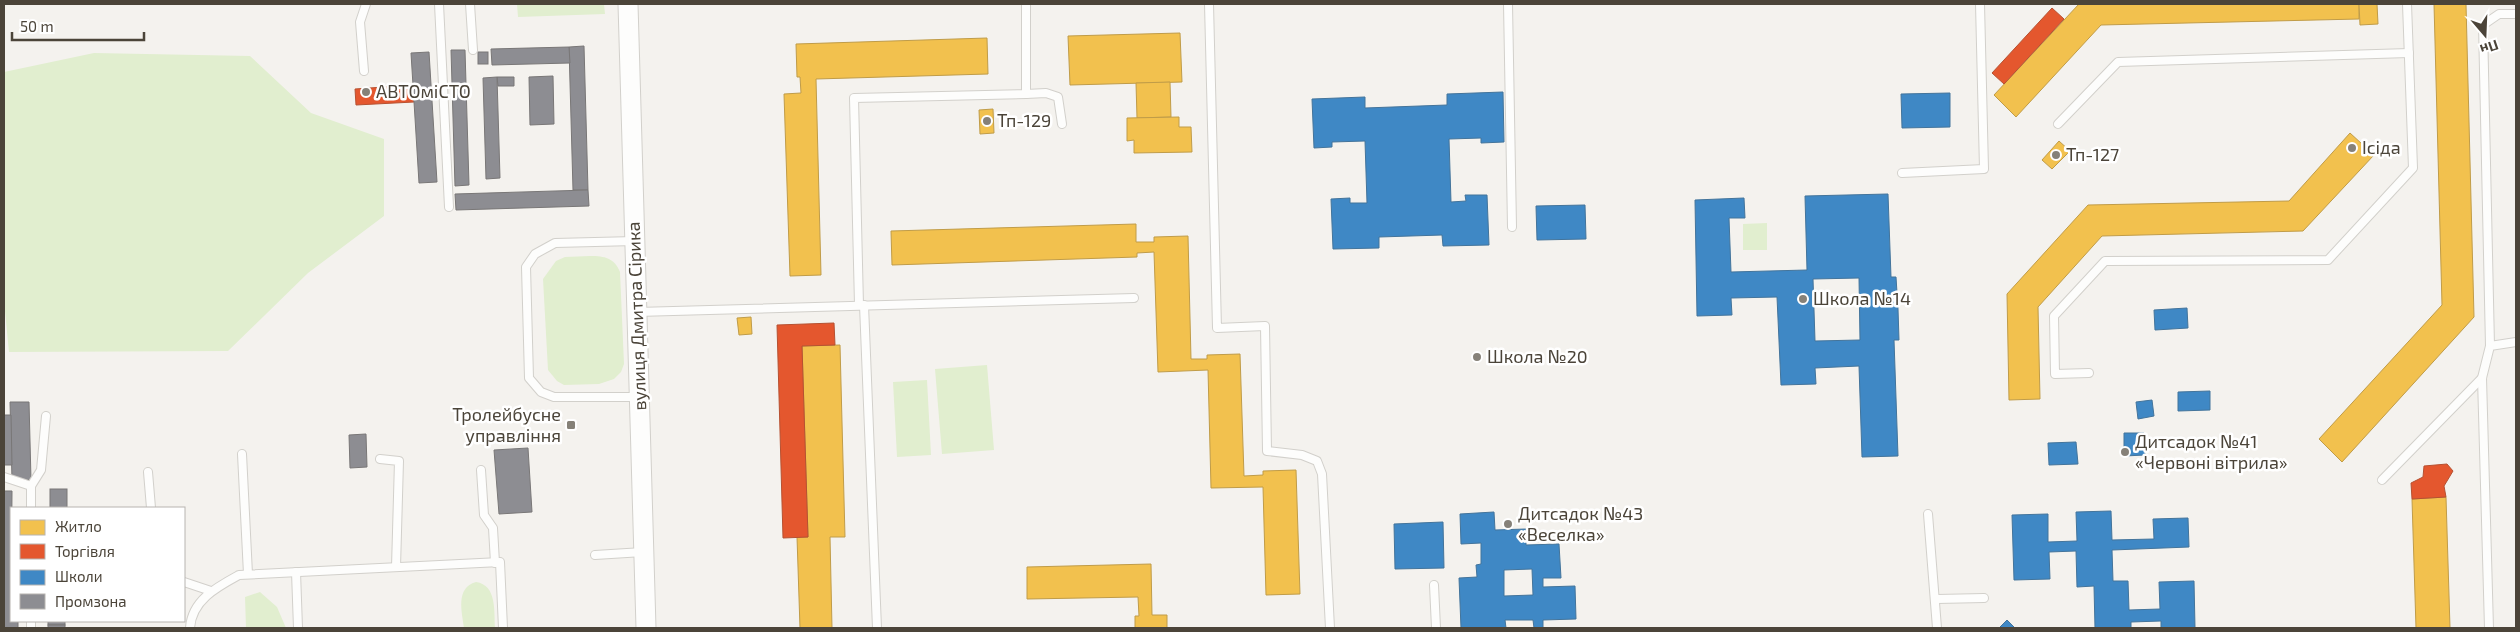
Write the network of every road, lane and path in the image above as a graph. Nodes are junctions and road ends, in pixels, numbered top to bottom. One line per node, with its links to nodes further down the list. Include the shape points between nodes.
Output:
1 (366, 4): 13 (lane, via 360,22)
2 (440, 4): 18 (lane)
3 (470, 4): 11 (lane)
4 (628, 4): 20 (street, вулиця Дмитра Сірика)
5 (1026, 4): 14 (lane)
6 (1209, 4): 56 (lane, via 1217,328 1265,326 1267,452 1302,455 1317,461 1322,474)
7 (1508, 4): 19 (lane)
8 (1980, 4): 17 (lane, via 1984,169)
9 (2407, 4): 12 (lane)
10 (2516, 14): 25 (lane, via 2499,14 2483,25)
11 (473, 50)
12 (2409, 53): 16 (lane, via 2118,62); 26 (lane, via 2413,168 2328,260 2105,261 2054,316 2055,374)
13 (364, 71)
14 (1026, 94): 15 (lane, via 1046,93 1058,97); 22 (lane, via 854,98)
15 (1062, 124)
16 (2058, 124)
17 (1902, 173)
18 (449, 207)
19 (1512, 227)
20 (635, 241): 23 (street, вулиця Дмитра Сірика); 28 (lane, via 555,243 535,254 526,266 528,361 530,378 541,392 554,397)
21 (1134, 298): 22 (lane)
22 (861, 305): 23 (lane); 55 (lane)
23 (637, 312): 28 (street, вулиця Дмитра Сірика)
24 (2516, 342): 25 (lane)
25 (2490, 346): 27 (lane)
26 (2089, 373)
27 (2482, 378): 35 (lane); 59 (lane)
28 (640, 397): 40 (street, вулиця Дмитра Сірика)
29 (46, 416): 36 (lane, via 41,470)
30 (242, 454): 45 (lane)
31 (380, 459): 43 (lane, via 399,461)
32 (481, 470): 42 (lane, via 484,515 493,528)
33 (148, 472): 38 (lane)
34 (4, 477): 36 (lane)
35 (2382, 480)
36 (31, 486): 37 (lane)
37 (31, 507)
38 (151, 507)
39 (1928, 514): 50 (lane)
40 (644, 552): 41 (lane); 54 (street, вулиця Дмитра Сірика)
41 (595, 555)
42 (495, 563): 43 (lane); 53 (lane, via 500,562)
43 (396, 567): 44 (lane)
44 (296, 572): 45 (lane); 52 (lane)
45 (248, 574): 48 (lane, via 239,575)
46 (185, 582): 48 (lane)
47 (1434, 584): 57 (lane)
48 (211, 591): 51 (lane, via 194,610)
49 (1984, 598): 50 (lane)
50 (1936, 599): 58 (lane)
51 (190, 628)
52 (298, 628)
53 (504, 628)
54 (646, 628)
55 (877, 628)
56 (1330, 628)
57 (1436, 628)
58 (1937, 628)
59 (2489, 628)

